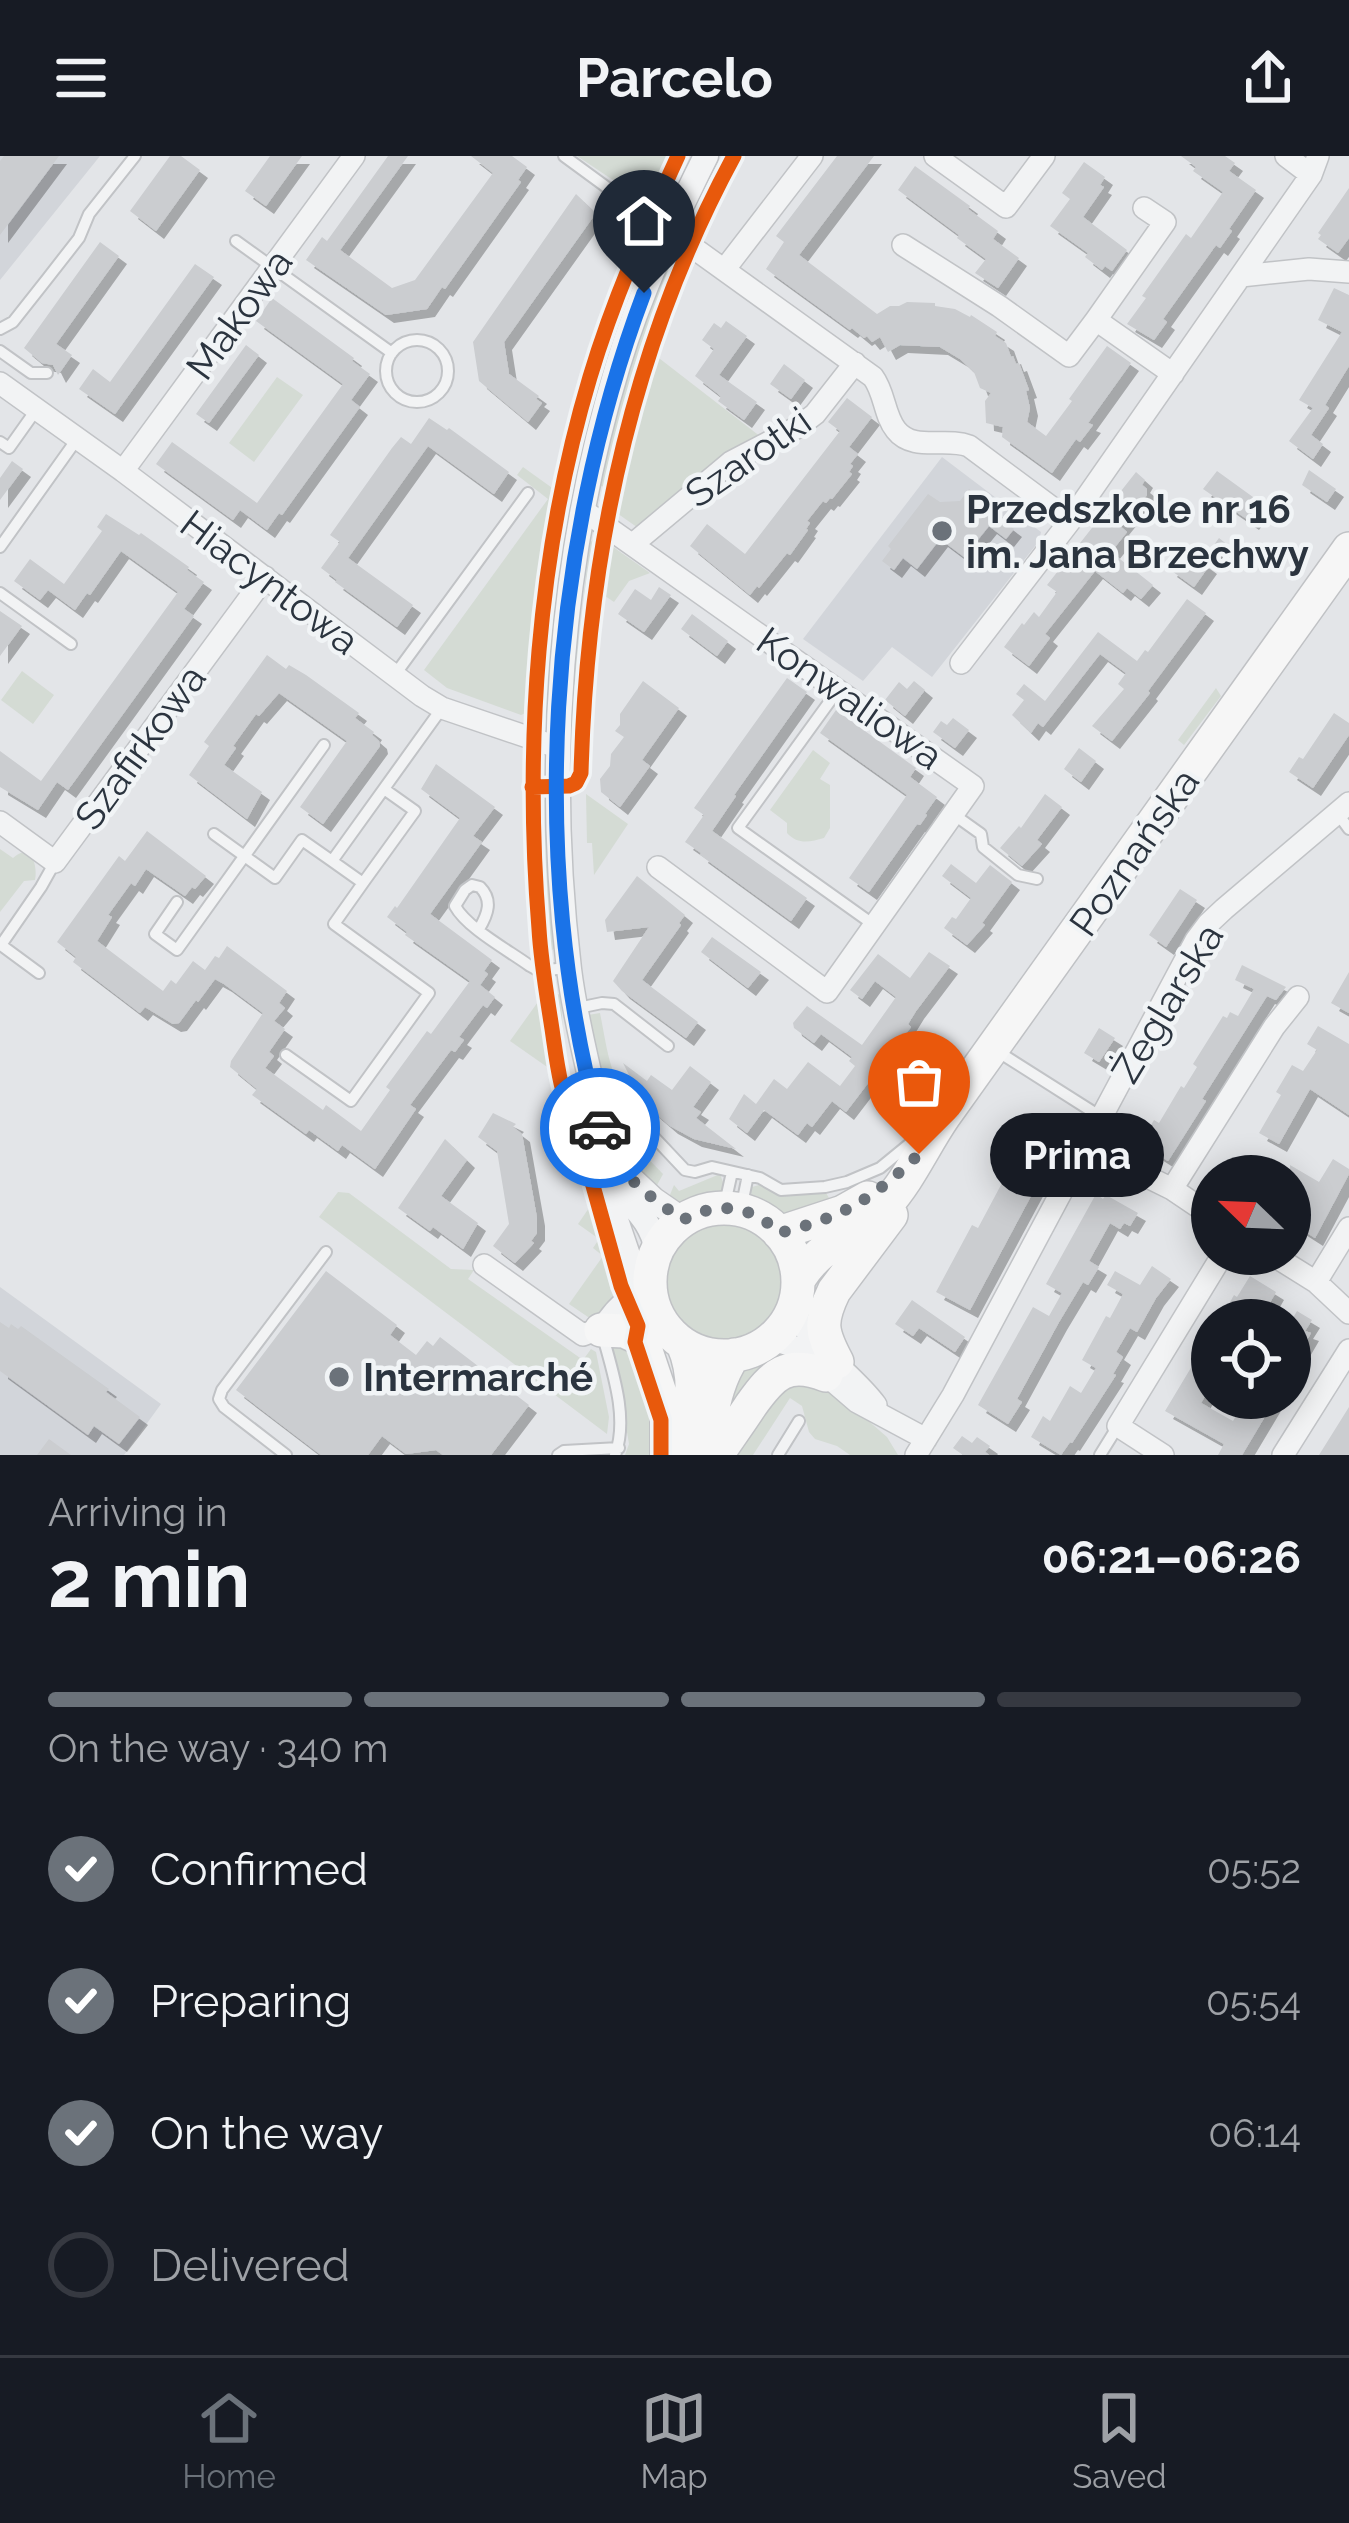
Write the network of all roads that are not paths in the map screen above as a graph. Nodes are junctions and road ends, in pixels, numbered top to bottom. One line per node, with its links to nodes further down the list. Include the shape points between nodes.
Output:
1 (135, 156): 20 (lane, via 34,296)
2 (354, 156): 15 (street, Makowa)
3 (564, 156): 10 (lane)
4 (706, 156): 12 (street)
5 (812, 156): 16 (street)
6 (935, 156): 7 (street, via 1006,207)
7 (1044, 156)
8 (1286, 156): 9 (street)
9 (1315, 165): 18 (street)
10 (624, 200)
11 (1144, 208): 19 (street, via 1165,222)
12 (670, 231): 16 (street); 32 (street, via 619,363)
13 (236, 241): 15 (lane)
14 (903, 245): 19 (street, via 1069,356)
15 (273, 267): 22 (lane); 30 (street, Makowa)
16 (724, 270): 23 (street)
17 (1349, 272): 18 (street)
18 (1241, 276): 25 (street)
19 (1096, 320): 25 (street)
20 (0, 328)
21 (0, 351): 24 (lane, via 31,373)
22 (392, 353): 22 (lane, via 388,380 401,398 424,401 442,388 447,366 436,347 414,341)
23 (855, 363): 33 (street, via 882,388 897,431 922,443 969,446); 34 (street, Szarotki, via 815,414 731,462)
24 (47, 374)
25 (1173, 374): 33 (street)
26 (0, 383): 27 (street, Hiacyntowa)
27 (37, 410): 28 (street, Hiacyntowa); 29 (lane, via 9,448)
28 (77, 439): 30 (street, Hiacyntowa); 35 (lane)
29 (0, 442)
30 (123, 471): 37 (street, Hiacyntowa)
31 (528, 493): 41 (lane)
32 (583, 510): 34 (street, Konwaliowa); 45 (street)
33 (1070, 520): 40 (street)
34 (633, 544): 42 (street, Konwaliowa)
35 (0, 547)
36 (1349, 549): 65 (main road, Poznańska)
37 (265, 577): 41 (street, Hiacyntowa); 53 (street, Szafirkowa)
38 (0, 593): 39 (lane)
39 (71, 644)
40 (961, 663)
41 (394, 676): 43 (street, Hiacyntowa)
42 (838, 690): 47 (street, Konwaliowa, via 973,786); 58 (lane, via 738,828)
43 (442, 708): 45 (street, Hiacyntowa); 46 (lane)
44 (324, 745): 51 (lane)
45 (557, 747): 60 (street)
46 (384, 789): 52 (lane); 56 (lane, via 415,811)
47 (953, 814): 55 (lane, via 1018,875); 58 (street, Konwaliowa)
48 (1345, 816): 67 (street, Żeglarska, via 1208,924)
49 (0, 822): 53 (street, Szafirkowa)
50 (214, 834): 51 (lane)
51 (244, 856): 52 (lane, via 275,878 302,840); 57 (lane, via 177,950 154,934)
52 (332, 861): 56 (lane)
53 (55, 862): 61 (lane, via 2,945)
54 (658, 867): 58 (street, Konwaliowa, via 827,992)
55 (1037, 879)
56 (362, 884): 66 (lane, via 334,924 430,992 351,1101)
57 (177, 902)
58 (874, 925)
59 (479, 929): 60 (lane, via 539,971)
60 (569, 968): 63 (street)
61 (39, 973)
62 (1298, 997): 74 (street)
63 (575, 1009): 64 (lane, via 614,1004); 69 (street)
64 (668, 1046)
65 (993, 1048): 67 (lane); 71 (main road, Poznańska)
66 (286, 1054)
67 (1101, 1117): 70 (street, Żeglarska)
68 (636, 1118): 72 (lane, via 685,1170)
69 (601, 1130): 77 (street, via 622,1169); 85 (street, via 598,1162 630,1261); 85 (street, via 612,1180 654,1235)
70 (1085, 1146): 74 (street); 96 (street, Żeglarska)
71 (905, 1157): 73 (lane, via 812,1189 781,1190); 79 (main road, Poznańska, via 862,1202); 86 (main road, Poznańska, via 898,1190 816,1255); 93 (main road, via 901,1201 828,1304 823,1328)
72 (732, 1172): 73 (lane); 76 (lane)
73 (748, 1175): 76 (lane)
74 (1172, 1189): 75 (street)
75 (1191, 1202)
76 (732, 1208): 77 (main road); 79 (main road)
77 (683, 1220): 85 (main road, via 668,1233)
78 (1349, 1228): 84 (street)
79 (779, 1233): 86 (main road, via 791,1250)
80 (326, 1252): 98 (lane, via 219,1399)
81 (484, 1265): 88 (street, via 583,1335)
82 (1209, 1275): 95 (street)
83 (1304, 1275): 84 (street)
84 (1316, 1282): 87 (street)
85 (649, 1284): 88 (street); 88 (street); 90 (main road, via 668,1331)
86 (795, 1294): 89 (main road); 93 (street, Żeglarska, via 806,1330)
87 (1349, 1313)
88 (602, 1330): 97 (lane, via 616,1385); 100 (main road, via 642,1340 667,1414)
89 (770, 1340): 92 (main road); 93 (street, Żeglarska)
90 (683, 1344): 92 (main road); 101 (main road, via 693,1394)
91 (1349, 1350): 107 (street)
92 (734, 1355): 102 (main road)
93 (832, 1369): 96 (street, Żeglarska, via 857,1402); 103 (main road, via 798,1368 770,1379)
94 (800, 1421): 104 (lane)
95 (1118, 1426): 105 (lane); 106 (street)
96 (921, 1447)
97 (617, 1451): 99 (lane)
98 (286, 1455)
99 (558, 1455)
100 (667, 1455)
101 (682, 1455)
102 (700, 1455)
103 (717, 1455)
104 (778, 1455)
105 (1100, 1455)
106 (1163, 1455)
107 (1283, 1455)

